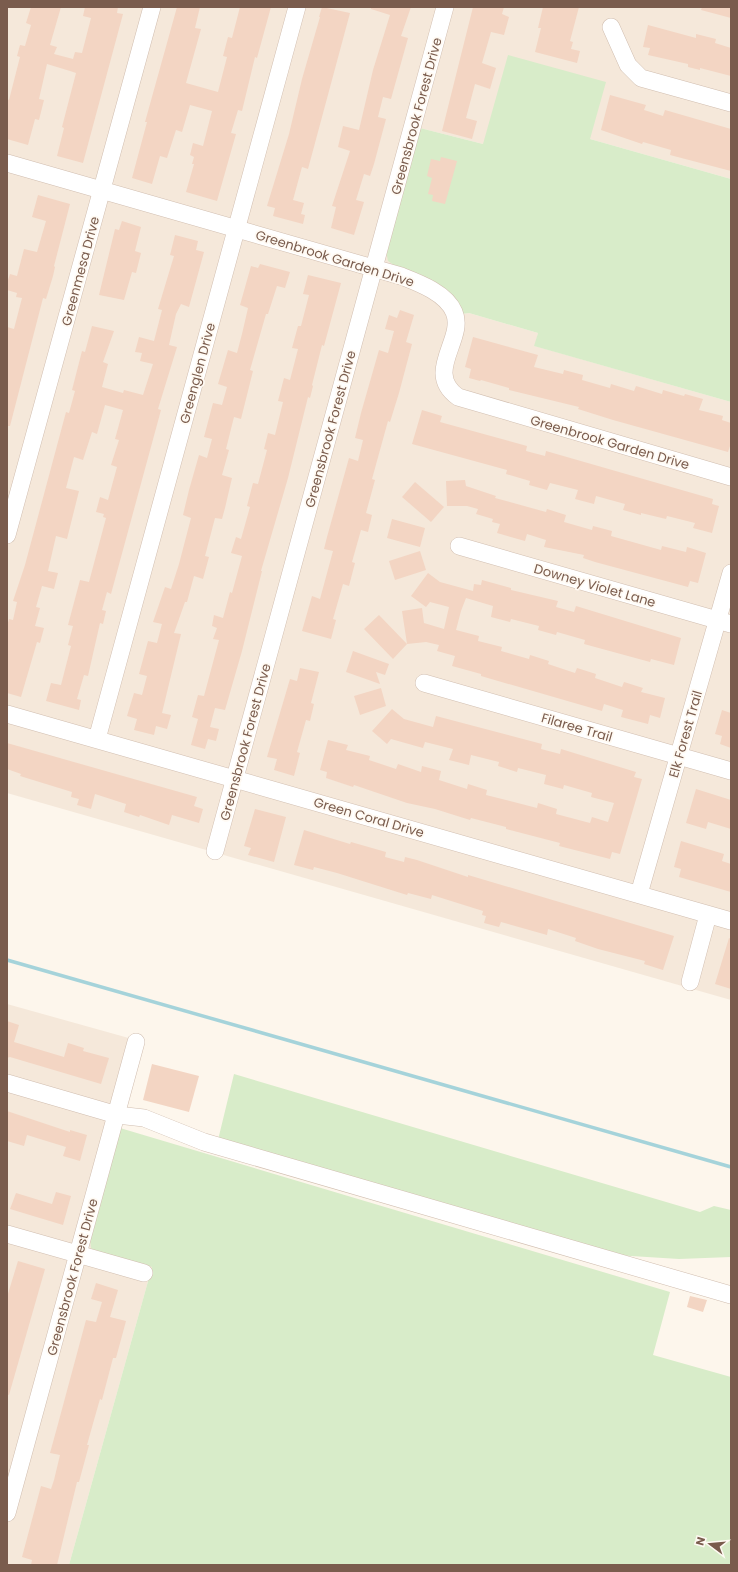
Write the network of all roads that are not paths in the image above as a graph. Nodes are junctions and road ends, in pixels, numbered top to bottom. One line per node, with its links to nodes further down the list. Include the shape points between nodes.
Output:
1 (152, 7): 7 (street, Greenmesa Drive)
2 (297, 7): 8 (street, Greenglen Drive)
3 (445, 7): 9 (street, Greensbrook Forest Drive)
4 (611, 27): 5 (street, via 628,65 641,78)
5 (731, 103)
6 (7, 163): 7 (street, Greenbrook Garden Drive)
7 (102, 190): 8 (street, Greenbrook Garden Drive); 11 (street, Greenmesa Drive)
8 (236, 229): 9 (street, Greenbrook Garden Drive); 17 (street, Greenglen Drive)
9 (374, 269): 10 (street, Greenbrook Garden Drive, via 418,282 440,296 454,310 455,326 444,372 448,388 458,397); 20 (street, Greensbrook Forest Drive)
10 (731, 477)
11 (7, 535)
12 (459, 546): 14 (street, Downey Violet Lane)
13 (731, 573): 14 (street, Elk Forest Trail)
14 (724, 622): 18 (street, Elk Forest Trail)
15 (424, 683): 18 (street, Filaree Trail)
16 (7, 714): 17 (street, Green Coral Drive)
17 (97, 739): 20 (street, Green Coral Drive)
18 (678, 756): 19 (street, Filaree Trail); 22 (street, Elk Forest Trail)
19 (731, 772)
20 (235, 779): 21 (street, Greensbrook Forest Drive); 22 (street, Green Coral Drive)
21 (215, 851)
22 (639, 894): 23 (street, Green Coral Drive)
23 (708, 915): 24 (street, Green Coral Drive); 25 (street)
24 (731, 921)
25 (690, 982)
26 (136, 1042): 28 (street, Greensbrook Forest Drive)
27 (7, 1083): 28 (street)
28 (117, 1115): 30 (street, Greensbrook Forest Drive); 32 (street, via 144,1118 204,1142)
29 (7, 1234): 30 (street)
30 (77, 1255): 31 (street); 33 (street, Greensbrook Forest Drive)
31 (144, 1273)
32 (731, 1295)
33 (7, 1512)

